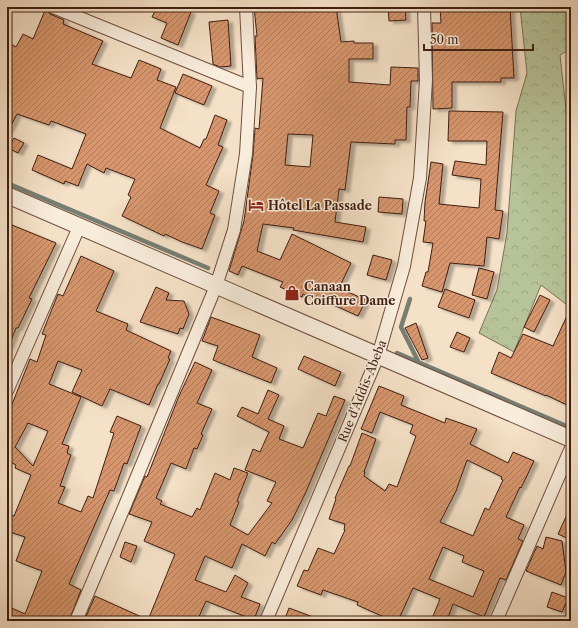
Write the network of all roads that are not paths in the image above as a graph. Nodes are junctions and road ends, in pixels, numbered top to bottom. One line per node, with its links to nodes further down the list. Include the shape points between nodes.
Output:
1 (53, 7): 4 (street)
2 (246, 7): 4 (street)
3 (424, 7): 8 (street, Rue d'Addis-Abeba, via 426,80 420,178 404,266)
4 (250, 87): 7 (street, via 246,154 234,230)
5 (7, 195): 6 (street)
6 (78, 227): 7 (street); 9 (street)
7 (216, 286): 8 (street); 12 (street)
8 (378, 356): 10 (street); 13 (street, Rue d'Addis-Abeba)
9 (7, 391)
10 (571, 439)
11 (571, 448): 14 (street)
12 (76, 621)
13 (266, 621)
14 (496, 621)

